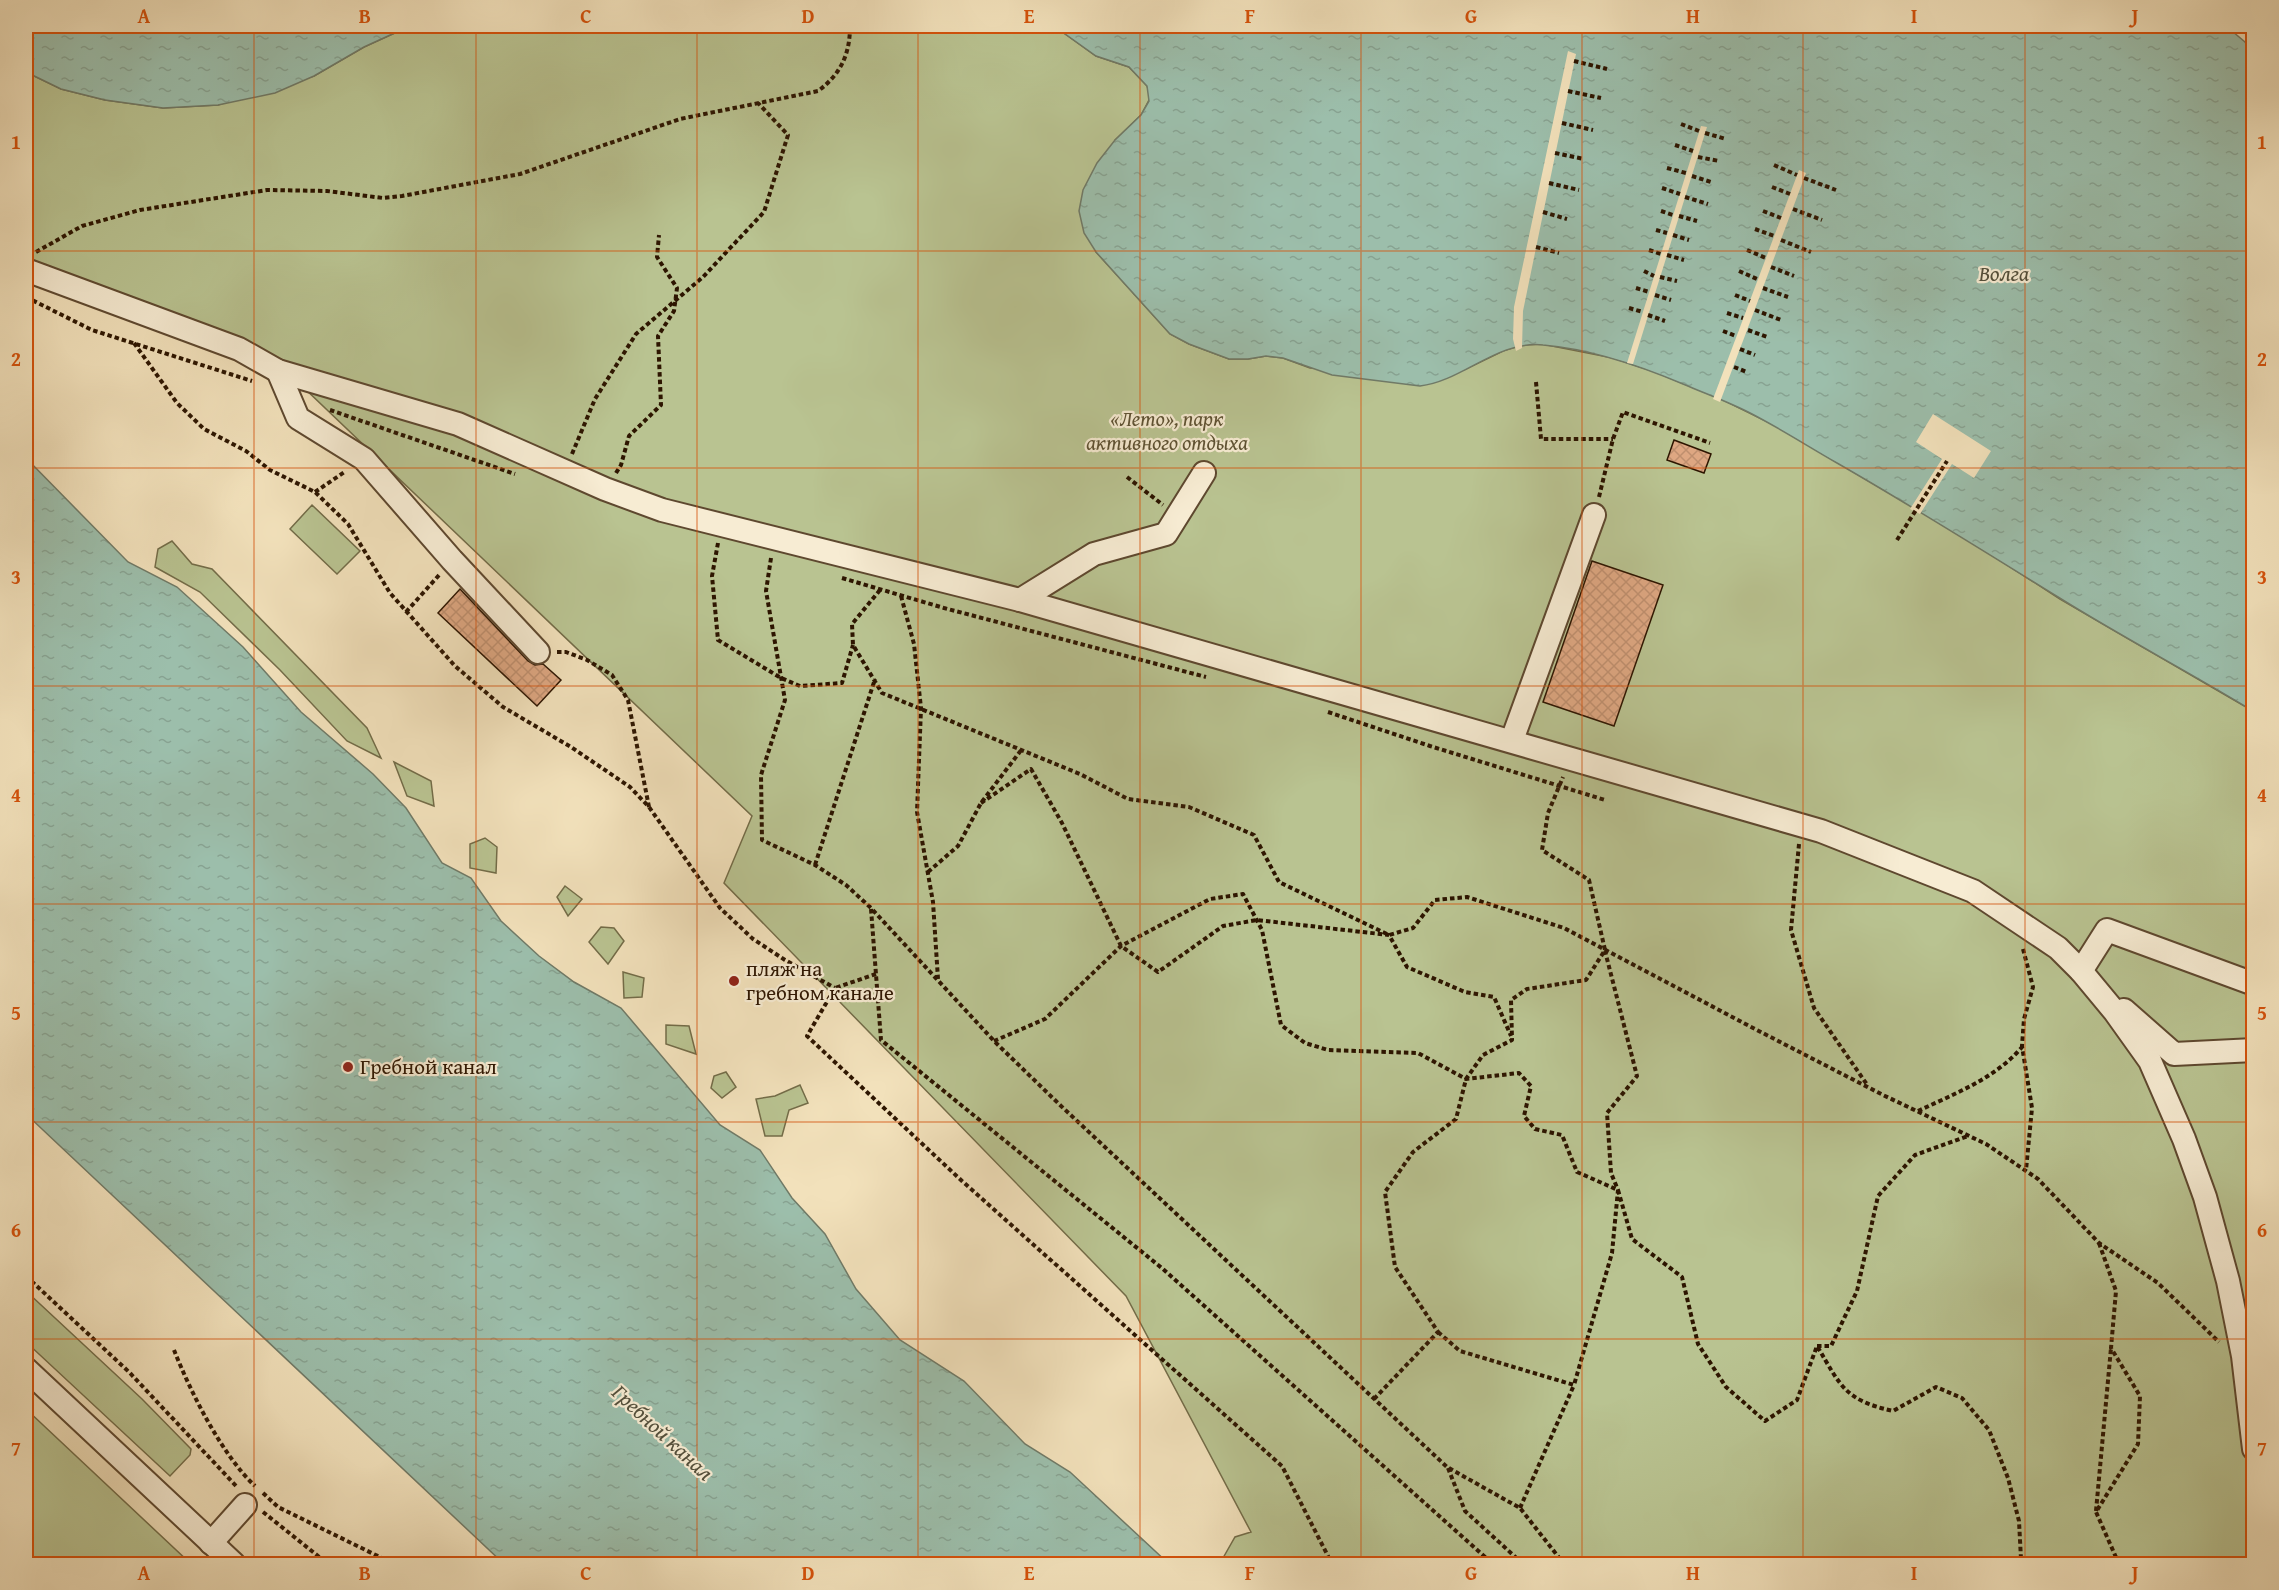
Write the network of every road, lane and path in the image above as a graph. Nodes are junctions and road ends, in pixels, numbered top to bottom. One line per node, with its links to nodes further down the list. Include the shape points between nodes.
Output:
1 (850, 26): 6 (path, via 843,63 833,80 818,91)
2 (1575, 61): 3 (path)
3 (1607, 69)
4 (1568, 91): 5 (path)
5 (1601, 98)
6 (758, 103): 62 (path, via 680,119 520,174 402,196 267,190 140,210 82,226); 78 (path, via 788,135 764,212)
7 (1562, 123): 9 (path)
8 (1681, 124): 10 (path)
9 (1593, 130)
10 (1699, 131)
11 (1705, 133): 12 (path)
12 (1726, 139)
13 (1675, 145): 14 (path)
14 (1693, 151)
15 (1556, 153): 17 (path)
16 (1698, 157): 18 (path)
17 (1584, 159)
18 (1719, 161)
19 (1774, 165): 22 (path)
20 (1667, 168): 21 (path)
21 (1686, 173)
22 (1797, 175)
23 (1692, 176): 25 (path)
24 (1804, 178): 30 (path)
25 (1712, 182)
26 (1549, 183): 29 (path)
27 (1772, 187): 32 (path)
28 (1662, 188): 31 (path)
29 (1579, 190)
30 (1836, 190)
31 (1680, 194)
32 (1790, 194)
33 (1685, 197): 34 (path)
34 (1708, 204)
35 (1792, 209): 43 (path)
36 (1661, 211): 39 (path)
37 (1762, 211): 41 (path)
38 (1543, 212): 42 (path)
39 (1673, 215)
40 (1679, 216): 44 (path)
41 (1781, 218)
42 (1567, 219)
43 (1822, 220)
44 (1697, 221)
45 (1656, 230): 47 (path)
46 (1755, 230): 50 (path)
47 (1668, 233)
48 (659, 235): 78 (path, via 657,257 677,288)
49 (1673, 235): 51 (path)
50 (1774, 236)
51 (1689, 240)
52 (1781, 240): 56 (path)
53 (1536, 248): 57 (path)
54 (1649, 250): 58 (path)
55 (1747, 250): 60 (path)
56 (1811, 252)
57 (1559, 254)
58 (1661, 254)
59 (1667, 255): 61 (path)
60 (1766, 258)
61 (1684, 260)
62 (31, 261): 96 (street, via 240,349)
63 (1771, 267): 67 (path)
64 (1644, 271): 66 (path)
65 (1739, 272): 69 (path)
66 (1654, 276)
67 (1794, 276)
68 (1660, 277): 70 (path)
69 (1757, 279)
70 (1677, 281)
71 (1636, 288): 73 (path)
72 (1763, 288): 77 (path)
73 (1649, 292)
74 (1654, 295): 79 (path)
75 (1735, 295): 80 (path)
76 (26, 297): 107 (path, via 92,330 134,342 177,403 204,429 246,451 270,470)
77 (1788, 297)
78 (676, 300): 103 (path, via 636,334 595,399); 106 (path, via 674,311 658,336 661,405 628,436 621,465)
79 (1671, 300)
80 (1749, 301)
81 (1629, 308): 83 (path)
82 (1755, 309): 87 (path)
83 (1643, 312)
84 (1727, 313): 86 (path)
85 (1648, 315): 88 (path)
86 (1743, 318)
87 (1781, 320)
88 (1665, 321)
89 (1748, 330): 92 (path)
90 (1723, 331): 91 (path)
91 (1736, 336)
92 (1767, 338)
93 (1740, 349): 94 (path)
94 (1755, 355)
95 (1734, 367): 97 (path)
96 (278, 371): 101 (street, via 298,418); 103 (street, via 458,424)
97 (1748, 372)
98 (1536, 382): 99 (path, via 1541,440)
99 (1613, 439): 100 (path, via 1623,412); 108 (path)
100 (1710, 443)
101 (364, 459): 107 (path); 113 (street)
102 (1947, 461): 112 (path)
103 (564, 471): 106 (street)
104 (1204, 473): 109 (street)
105 (1127, 477): 109 (path)
106 (605, 489): 110 (street, via 663,510)
107 (315, 492): 116 (path, via 348,524)
108 (1594, 515): 124 (street)
109 (1177, 516): 115 (street, via 1167,534 1094,554)
110 (721, 524): 111 (street); 119 (path, via 712,576 718,640)
111 (774, 538): 115 (street); 119 (path, via 766,591)
112 (1897, 540)
113 (452, 560): 116 (path); 118 (street)
114 (901, 596): 117 (path, via 880,590 852,624); 121 (path); 122 (path, via 914,644)
115 (1020, 600): 124 (street)
116 (406, 612): 130 (path, via 455,666 504,707 630,787)
117 (853, 645): 119 (path, via 842,683 800,686); 120 (path)
118 (538, 652): 130 (path, via 566,652 612,675 628,700)
119 (781, 678): 132 (path, via 785,700 761,776 762,840)
120 (875, 679): 122 (path, via 882,693); 132 (path)
121 (1216, 680)
122 (921, 708): 125 (path); 133 (path, via 916,812)
123 (1323, 710): 127 (path)
124 (1512, 740): 126 (street)
125 (1022, 749): 129 (path); 136 (path, via 1128,800 1189,807 1254,835 1279,882)
126 (1571, 760): 127 (path); 140 (street, via 1821,831 1974,891 2058,948)
127 (1559, 787): 128 (path); 139 (path, via 1548,813 1542,850 1589,880)
128 (1605, 800)
129 (981, 803): 133 (path, via 958,846); 138 (path, via 1031,769 1062,823)
130 (649, 807): 144 (path, via 720,908 753,939)
131 (1799, 843): 150 (path, via 1791,930 1814,1008)
132 (815, 865): 134 (path, via 846,885)
133 (927, 872): 142 (path)
134 (871, 908): 141 (path); 142 (path)
135 (1257, 921): 136 (path); 138 (path, via 1223,926 1158,972); 138 (path, via 1243,894 1210,899); 149 (path, via 1281,1025 1305,1043 1328,1050 1418,1053)
136 (1389, 935): 139 (path, via 1413,928 1435,900 1467,897 1564,928); 145 (path, via 1407,967 1466,992 1494,997)
137 (2020, 940): 147 (path, via 2033,987 2024,1018)
138 (1121, 946): 146 (path, via 1045,1019)
139 (1605, 950): 145 (path, via 1586,980 1527,989 1511,1000); 150 (path); 154 (path, via 1637,1076 1607,1113 1611,1173)
140 (2081, 971): 143 (street, via 2107,930); 148 (street, via 2174,1054); 165 (street, via 2150,1061 2205,1197 2243,1356)
141 (876, 974): 144 (path); 177 (path, via 881,1040 1163,1269)
142 (938, 980): 146 (path)
143 (2253, 984)
144 (836, 988): 176 (path, via 807,1036 971,1189 1282,1466)
145 (1512, 1040): 149 (path, via 1483,1055)
146 (994, 1041): 164 (path)
147 (2022, 1046): 151 (path, via 1972,1086); 153 (path, via 2031,1108)
148 (2253, 1050)
149 (1466, 1079): 154 (path, via 1519,1073 1531,1086 1524,1116 1535,1129 1562,1134 1577,1172); 157 (path, via 1456,1119 1413,1152 1385,1192 1395,1267)
150 (1869, 1088): 151 (path)
151 (1918, 1112): 152 (path)
152 (1968, 1135): 153 (path); 158 (path, via 1915,1155 1878,1196 1857,1291 1831,1346)
153 (2026, 1170): 155 (path)
154 (1618, 1190): 158 (path, via 1632,1239 1682,1277 1698,1344 1726,1387 1765,1420 1797,1400); 163 (path, via 1612,1253)
155 (2099, 1243): 159 (path, via 2158,1283); 160 (path, via 2116,1291)
156 (26, 1276): 168 (path, via 129,1372)
157 (1438, 1332): 163 (path, via 1460,1351); 164 (path)
158 (1817, 1346): 180 (path, via 1843,1390 1870,1406 1893,1411 1936,1387 1962,1398 1989,1430 2008,1478 2019,1521 2021,1559)
159 (2223, 1346)
160 (2111, 1348): 171 (path); 171 (path, via 2139,1396 2138,1444)
161 (174, 1350): 167 (path, via 189,1388)
162 (26, 1369): 172 (street)
163 (1574, 1385): 170 (path)
164 (1374, 1399): 166 (path)
165 (2253, 1449)
166 (1447, 1467): 170 (path); 178 (path, via 1465,1511)
167 (240, 1472)
168 (249, 1502): 172 (street); 174 (path)
169 (279, 1507): 175 (path)
170 (1520, 1508): 179 (path)
171 (2096, 1512): 181 (path)
172 (211, 1543): 173 (street)
173 (234, 1564)
174 (328, 1564)
175 (394, 1564)
176 (1332, 1564)
177 (1493, 1564)
178 (1523, 1564)
179 (1564, 1564)
180 (2026, 1564)
181 (2119, 1564)

